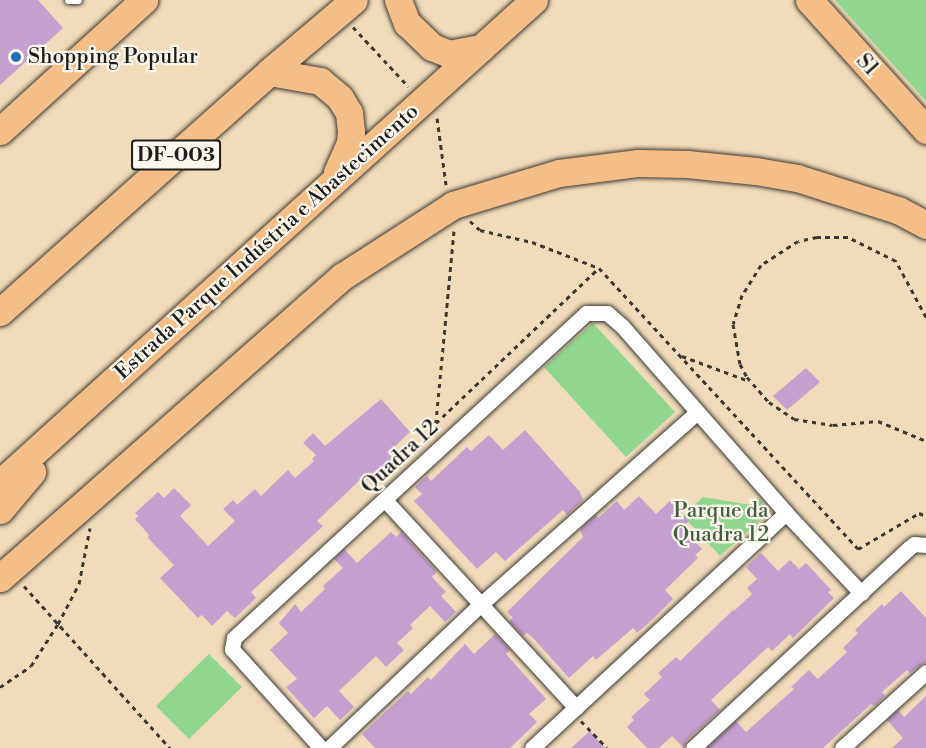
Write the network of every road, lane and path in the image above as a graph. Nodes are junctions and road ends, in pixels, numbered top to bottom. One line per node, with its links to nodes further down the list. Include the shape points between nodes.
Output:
1 (69, 0): 2 (lane)
2 (78, 0)
3 (144, 0): 12 (highway)
4 (398, 0): 8 (highway, via 408,23 432,47 448,54)
5 (534, 0): 8 (highway, Estrada Parque Indústria e Abastecimento)
6 (809, 0): 11 (highway, S1)
7 (347, 6): 9 (highway, DF-003); 10 (path)
8 (481, 48): 10 (highway, Estrada Parque Indústria e Abastecimento)
9 (268, 72): 13 (highway, via 320,81 345,105 350,143); 17 (highway, DF-003)
10 (422, 101): 13 (highway, Estrada Parque Indústria e Abastecimento); 14 (path, via 438,120 445,180)
11 (926, 130)
12 (0, 131)
13 (334, 179): 21 (highway, Estrada Parque Indústria e Abastecimento)
14 (453, 205): 15 (highway, via 559,173 638,163 687,164 796,178 898,210); 16 (path, via 480,230 532,242); 16 (path, via 454,231 436,423); 31 (highway, via 343,276)
15 (926, 225)
16 (598, 268): 19 (path)
17 (0, 312)
18 (926, 317): 20 (path, via 896,261 848,237 817,237 798,242 761,265 742,295 734,324 740,364)
19 (680, 356): 20 (path); 28 (path, via 858,549 919,513)
20 (750, 381): 23 (path, via 769,402 794,419 833,425 878,421)
21 (93, 401): 24 (highway, Estrada Parque Indústria e Abastecimento); 26 (highway)
22 (697, 412): 25 (street, Quadra 12, via 622,326 607,313 586,313); 27 (street, Quadra 12); 33 (street)
23 (926, 441)
24 (0, 483)
25 (385, 500): 33 (street); 39 (street, Quadra 12, via 232,642 232,649)
26 (0, 510)
27 (786, 513): 32 (street, Quadra 12); 37 (street)
28 (926, 516)
29 (90, 527): 34 (path, via 80,584)
30 (926, 545): 32 (street, via 914,544)
31 (12, 582): 34 (path)
32 (861, 593): 43 (street)
33 (481, 604): 37 (street); 40 (street)
34 (58, 624): 36 (path, via 31,666); 38 (path)
35 (926, 672): 44 (street)
36 (0, 687)
37 (574, 710): 41 (street); 42 (path)
38 (170, 748)
39 (321, 748)
40 (329, 748)
41 (532, 748)
42 (607, 748)
43 (693, 748)
44 (842, 748)

